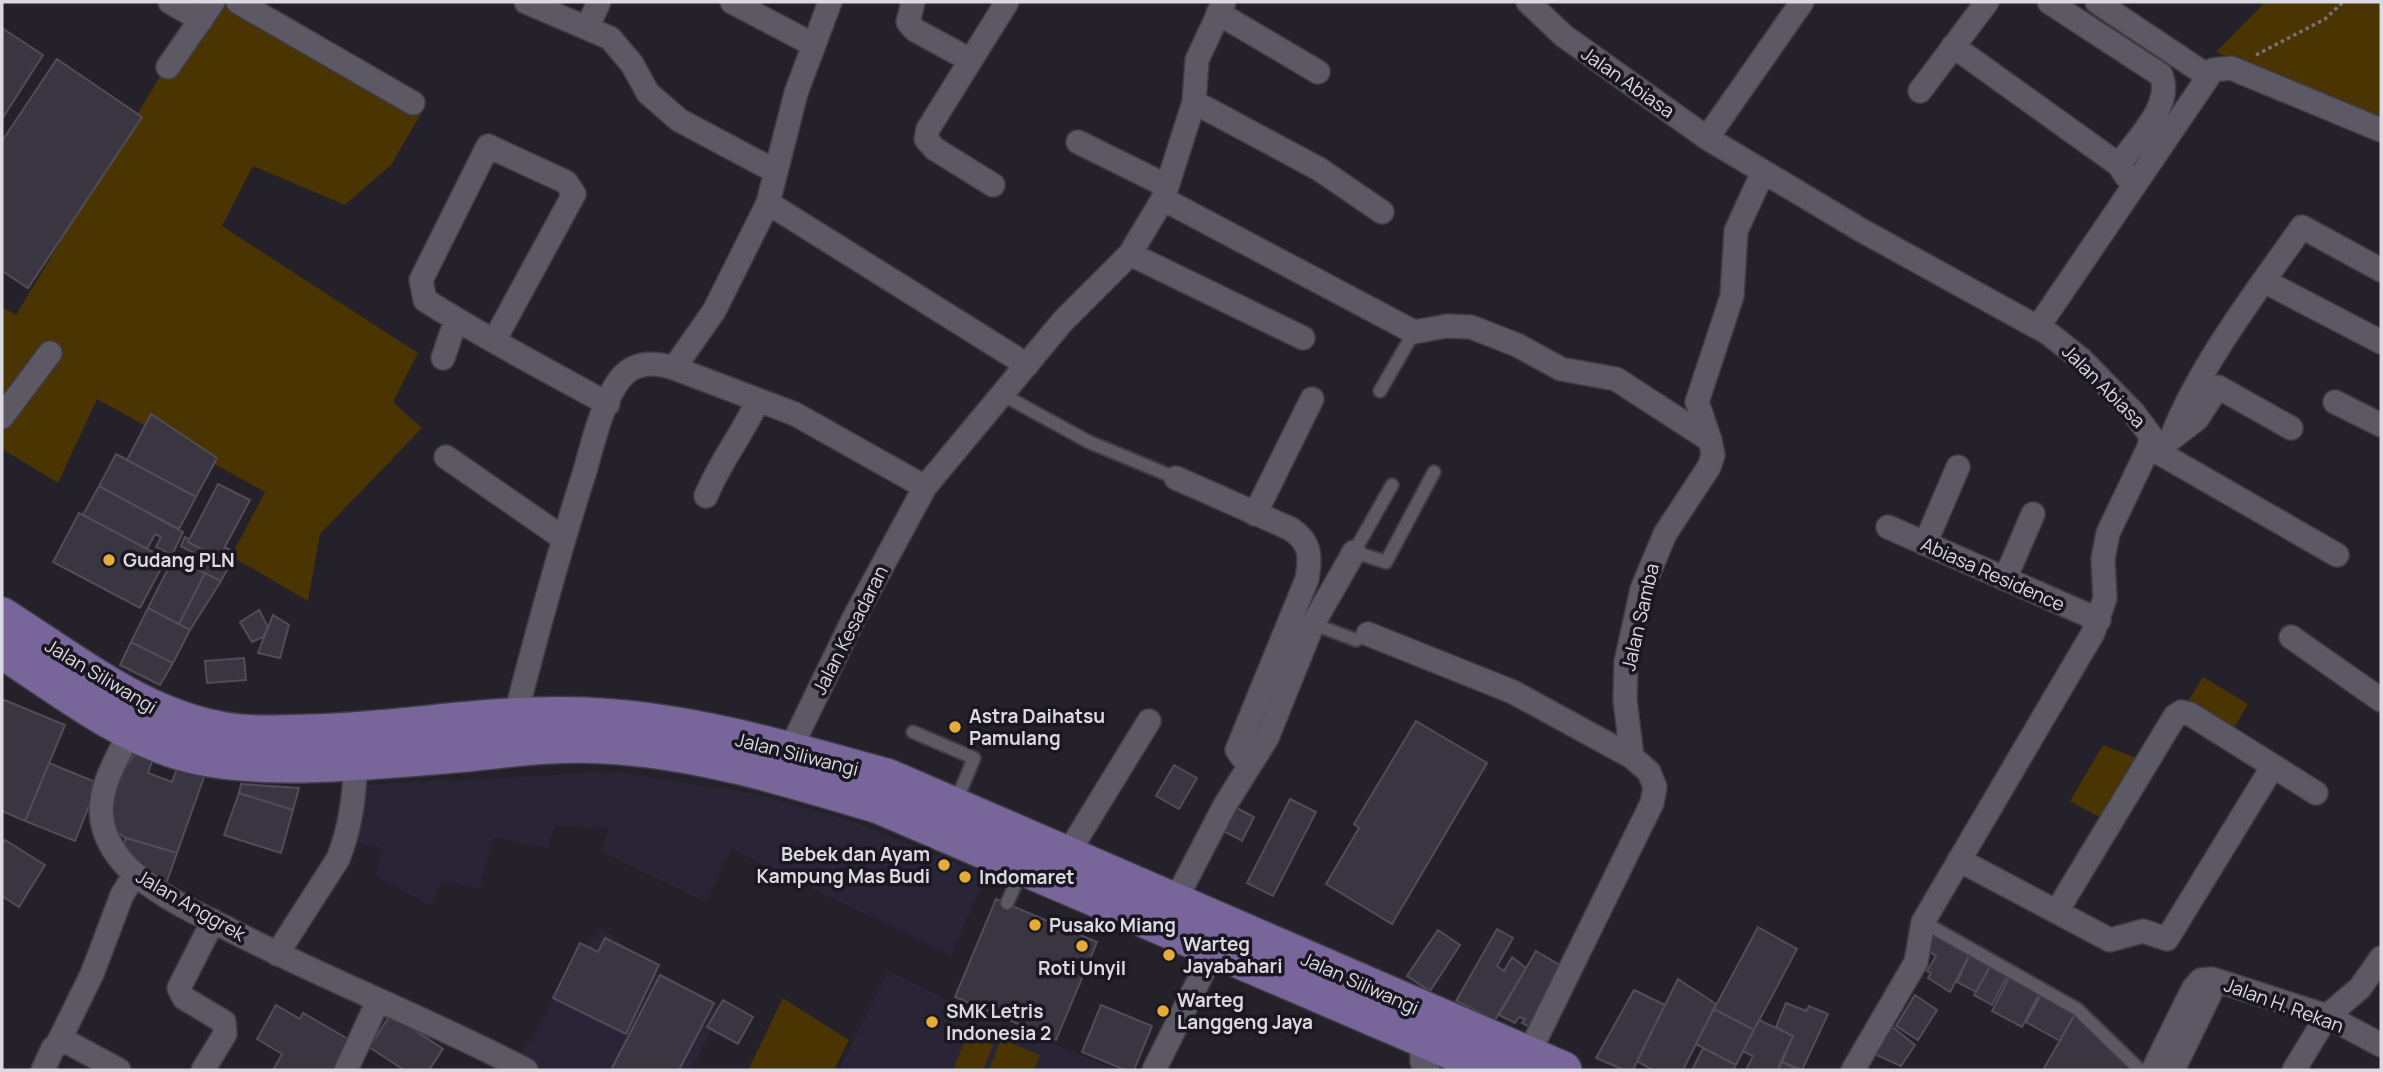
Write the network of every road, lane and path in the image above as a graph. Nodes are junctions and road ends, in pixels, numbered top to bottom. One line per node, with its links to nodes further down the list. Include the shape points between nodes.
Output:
1 (170, 2): 16 (street)
2 (238, 2): 27 (street)
3 (526, 2): 17 (street)
4 (598, 2): 17 (street)
5 (732, 2): 18 (street)
6 (830, 2): 18 (street)
7 (913, 2): 20 (street, via 908,22 915,30)
8 (1007, 2): 20 (street)
9 (1528, 2): 29 (street, Jalan Abiasa, via 1564,36)
10 (1802, 2): 29 (street)
11 (1987, 2): 19 (street)
12 (2049, 2): 31 (street, via 2161,75 2165,85 2160,106)
13 (2096, 2): 24 (street)
14 (2343, 2): 22 (path, via 2325,19)
15 (1222, 8): 23 (street); 26 (street, Jalan Kesadaran, via 1197,60)
16 (207, 11): 21 (street)
17 (587, 28): 32 (street, via 610,38 648,93 679,120)
18 (814, 46): 32 (street)
19 (1953, 46): 25 (street); 31 (street)
20 (970, 60): 34 (street, via 926,139)
21 (168, 67)
22 (2231, 68): 24 (street, via 2221,67); 28 (street)
23 (1318, 72)
24 (2208, 76): 35 (street)
25 (1920, 91)
26 (1194, 102): 36 (street, Jalan Kesadaran); 38 (street, via 1319,169)
27 (413, 103)
28 (2381, 130)
29 (1707, 138): 33 (street, Jalan Abiasa)
30 (1077, 142): 36 (street)
31 (2119, 165): 35 (street, via 2129,181)
32 (775, 171): 37 (street)
33 (1763, 172): 43 (street, Jalan Abiasa); 62 (street, Jalan Samba, via 1737,231 1732,296 1697,402)
34 (993, 185)
35 (2128, 192): 43 (street)
36 (1165, 193): 39 (street, Jalan Kesadaran); 44 (street)
37 (768, 203): 50 (street); 51 (street, via 714,312)
38 (1382, 212)
39 (1130, 254): 45 (street); 50 (street, Jalan Kesadaran, via 1063,321)
40 (2381, 270): 41 (street, via 2302,228)
41 (2264, 281): 47 (street); 61 (street, via 2182,410)
42 (456, 320): 46 (street); 46 (street, via 425,300 421,279 488,146 566,182 573,194); 49 (street)
43 (2038, 327): 63 (street, Jalan Abiasa, via 2081,359 2133,412 2149,431)
44 (1414, 332): 52 (lane); 62 (street, via 1447,326 1494,334 1561,369 1616,379)
45 (1303, 338)
46 (494, 341): 57 (street)
47 (2381, 342)
48 (50, 353): 58 (street)
49 (443, 358)
50 (1027, 365): 53 (street, Jalan Kesadaran)
51 (674, 368): 55 (street); 57 (street, via 657,363 632,368 620,379)
52 (1380, 391)
53 (1003, 394): 67 (lane, via 1089,442); 69 (street, Jalan Kesadaran)
54 (1312, 400): 71 (street)
55 (757, 402): 69 (street, via 794,414); 70 (street)
56 (2335, 402): 59 (street)
57 (608, 404): 74 (street)
58 (2, 417)
59 (2381, 425)
60 (2291, 428): 61 (street, via 2218,387 2197,419)
61 (2171, 439): 63 (street)
62 (1710, 440): 90 (street, Jalan Samba, via 1713,455 1709,467 1665,534 1642,589 1626,662)
63 (2149, 447): 77 (street); 80 (street, Jalan Abiasa, via 2108,533 2103,559 2105,598)
64 (446, 457): 74 (street)
65 (1958, 467): 75 (street)
66 (1434, 472): 76 (lane, via 1386,562)
67 (1177, 478): 71 (street)
68 (1392, 485): 76 (lane)
69 (925, 487): 92 (street, Jalan Kesadaran)
70 (706, 496)
71 (1255, 514): 93 (street, via 1304,538 1310,561 1237,750)
72 (2033, 514): 78 (street)
73 (1888, 527): 75 (street, Abiasa Residence)
74 (564, 538): 86 (street)
75 (1925, 544): 78 (street, Abiasa Residence)
76 (1354, 552): 81 (street)
77 (2337, 555)
78 (2005, 579): 80 (street, Abiasa Residence)
79 (2, 616): 86 (main road, Jalan Siliwangi, via 163,714 216,730 361,732)
80 (2099, 620): 98 (street, Jalan Abiasa)
81 (1313, 624): 82 (lane, via 1356,640); 93 (street, via 1267,738)
82 (1368, 634): 90 (street, via 1513,692)
83 (2291, 636): 85 (street)
84 (2, 650): 88 (main road, Jalan Siliwangi)
85 (2381, 700)
86 (515, 718): 92 (main road, Jalan Siliwangi, via 584,716 686,726)
87 (1149, 721): 97 (street)
88 (131, 730): 91 (main road, Jalan Siliwangi, via 180,752 220,760); 100 (street, Jalan Anggrek, via 108,778 102,820 110,843)
89 (914, 732): 96 (lane, via 974,758)
90 (1632, 757): 115 (street, via 1649,772 1655,787 1653,803)
91 (356, 762): 92 (main road, Jalan Siliwangi, via 604,745); 107 (street, via 354,801 341,851)
92 (784, 762): 96 (main road, Jalan Siliwangi, via 889,778); 99 (main road, Jalan Siliwangi)
93 (1248, 765): 101 (street)
94 (2273, 766): 95 (street); 103 (street, via 2167,939 2143,931 2110,940); 103 (street, via 2190,714 2175,716)
95 (2316, 793)
96 (954, 806): 97 (main road, Jalan Siliwangi)
97 (1068, 853): 101 (main road, Jalan Siliwangi)
98 (1959, 860): 103 (street); 105 (street, Jalan Abiasa)
99 (1024, 867): 102 (lane); 106 (main road, Jalan Siliwangi)
100 (135, 874): 104 (street, Jalan Anggrek); 112 (street)
101 (1175, 901): 115 (main road, Jalan Siliwangi)
102 (1007, 903)
103 (2057, 911)
104 (213, 921): 107 (street, Jalan Anggrek); 118 (street, via 179,988 184,998 224,1022 225,1034)
105 (1923, 922): 124 (street, Jalan Abiasa, via 1916,962); 125 (lane, via 2077,1009)
106 (1214, 950): 114 (main road, Jalan Siliwangi); 121 (street)
107 (277, 954): 110 (street, Jalan Anggrek)
108 (2381, 958): 111 (street, via 2360,988)
109 (2210, 994): 127 (street)
110 (378, 1001): 119 (street); 120 (street, Jalan Anggrek)
111 (2326, 1016): 113 (street, Jalan H. Rekan); 126 (street, Jalan H. Rekan, via 2212,979 2201,980); 128 (street)
112 (57, 1045): 116 (street); 117 (street, via 69,1043)
113 (2381, 1045)
114 (1425, 1054): 122 (main road, Jalan Siliwangi)
115 (1528, 1055): 123 (main road, Jalan Siliwangi)
116 (43, 1070)
117 (119, 1070)
118 (203, 1070)
119 (346, 1070)
120 (526, 1070)
121 (1154, 1070)
122 (1496, 1070)
123 (1563, 1070)
124 (1853, 1070)
125 (2140, 1070)
126 (2153, 1070)
127 (2173, 1070)
128 (2294, 1070)

